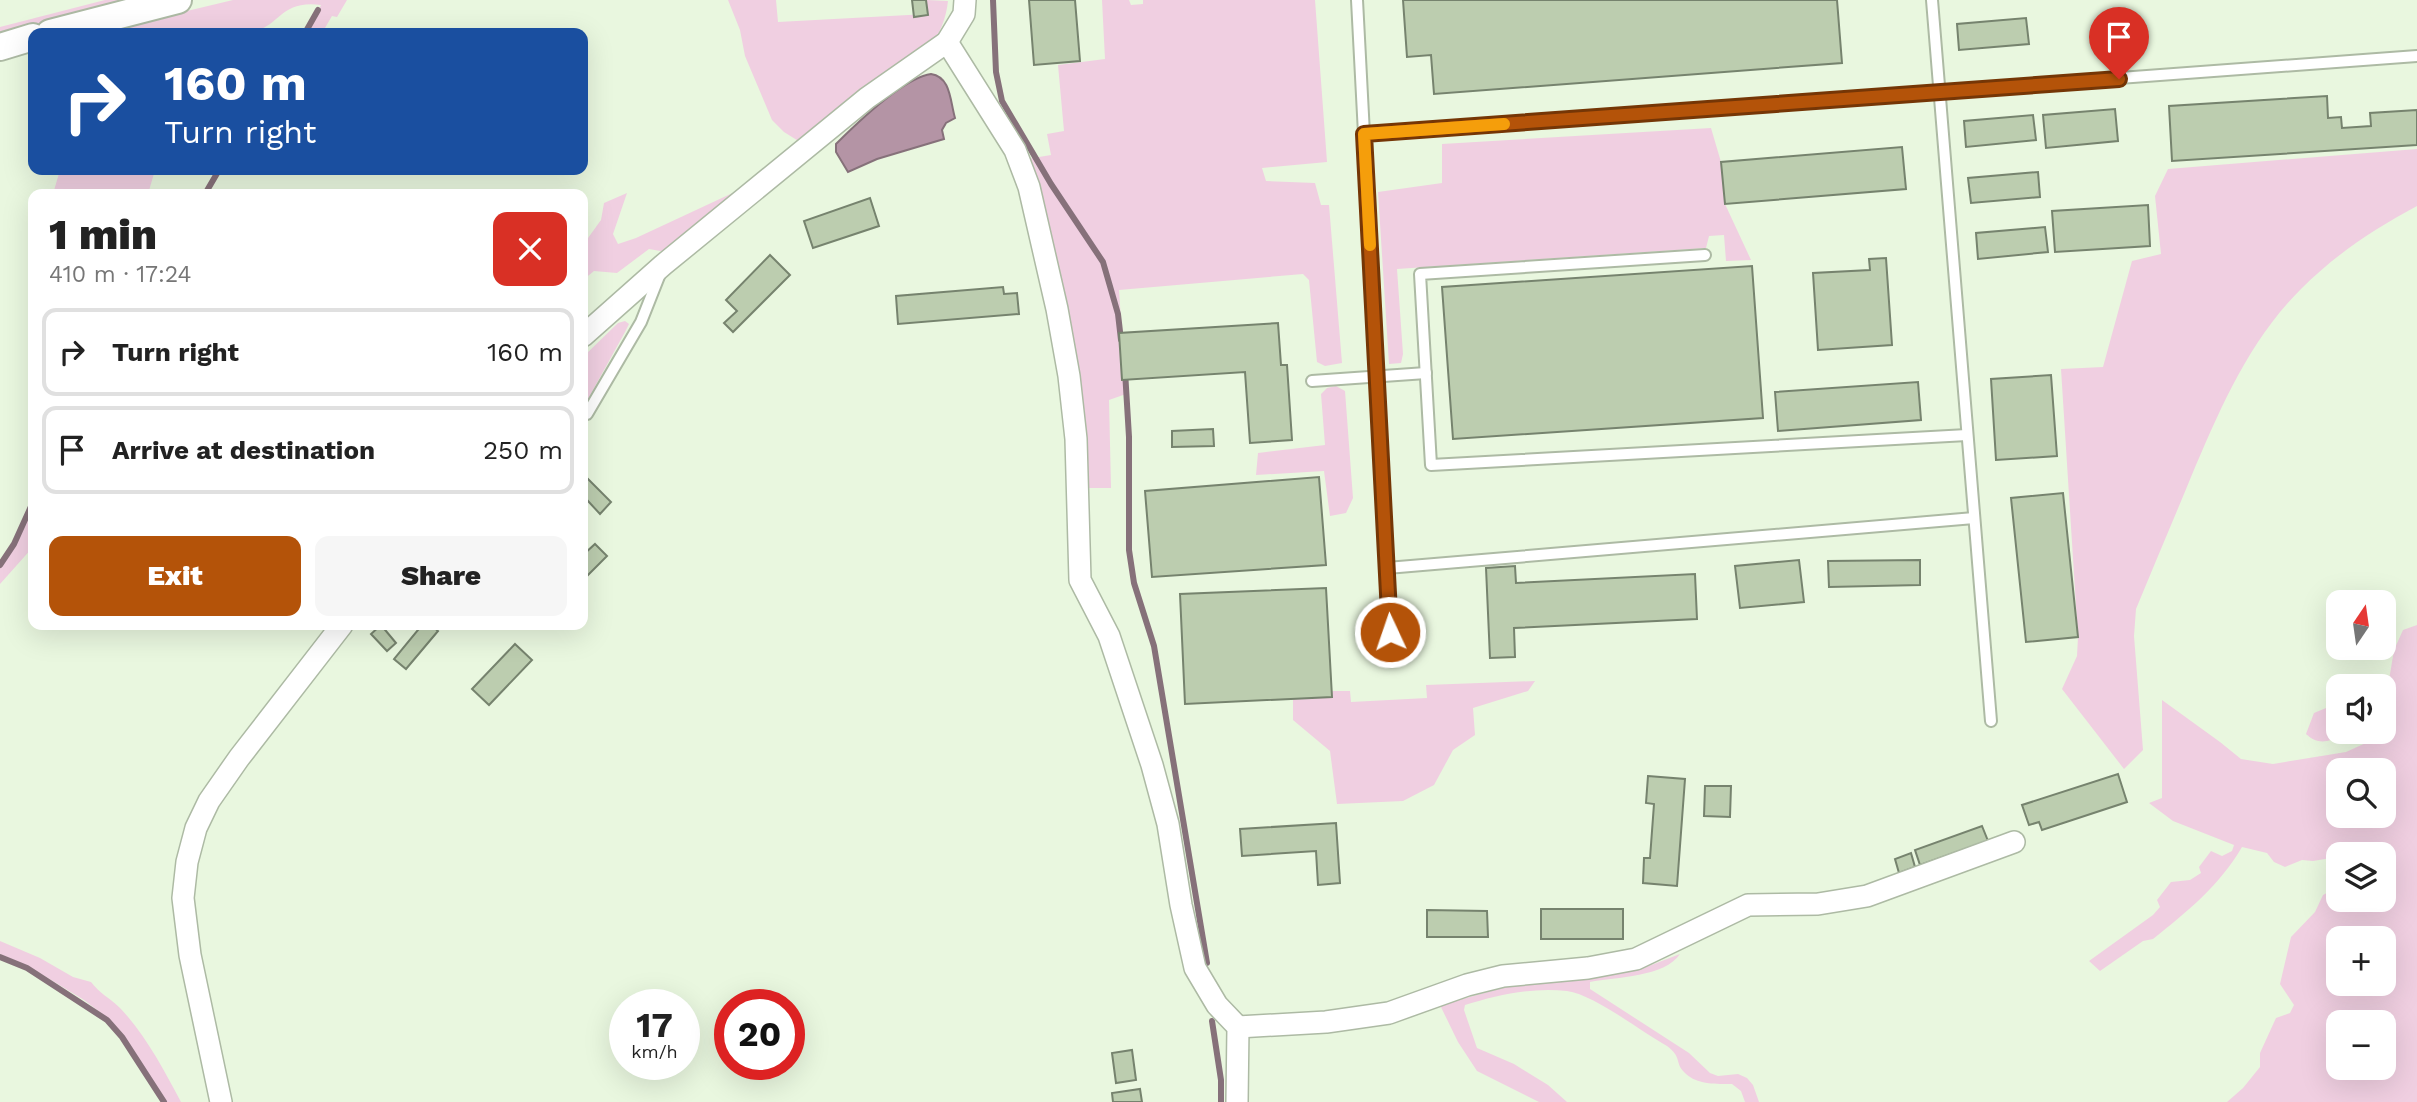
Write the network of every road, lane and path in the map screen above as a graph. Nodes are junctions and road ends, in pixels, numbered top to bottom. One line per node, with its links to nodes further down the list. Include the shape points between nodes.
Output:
1 (178, 0): 5 (street)
2 (965, 0): 7 (street, via 964,14)
3 (1357, 0): 11 (lane)
4 (1932, 0): 10 (lane)
5 (69, 28)
6 (28, 39): 8 (street)
7 (947, 42): 13 (street, via 867,98); 26 (street, via 1015,150 1029,187 1069,376 1076,439 1080,580 1109,636 1152,765 1195,968)
8 (0, 47)
9 (2417, 56): 10 (lane)
10 (1938, 92): 11 (lane); 19 (lane)
11 (1364, 134): 16 (lane)
12 (1705, 255): 15 (lane, via 1420,274)
13 (663, 265): 14 (street); 18 (lane, via 641,322)
14 (588, 332)
15 (1426, 373): 16 (lane); 19 (lane, via 1432,465)
16 (1377, 376): 17 (lane); 21 (lane)
17 (1312, 381)
18 (588, 412)
19 (1967, 435): 20 (lane)
20 (1974, 518): 21 (lane); 24 (lane)
21 (1387, 568): 23 (lane)
22 (338, 630): 27 (street, via 239,758 195,828 183,898 190,956)
23 (1390, 632)
24 (1991, 721)
25 (2014, 842): 26 (street, via 1867,896 1818,904 1748,905 1636,959 1503,975 1389,1013)
26 (1238, 1027): 28 (street)
27 (221, 1102)
28 (1237, 1102)

